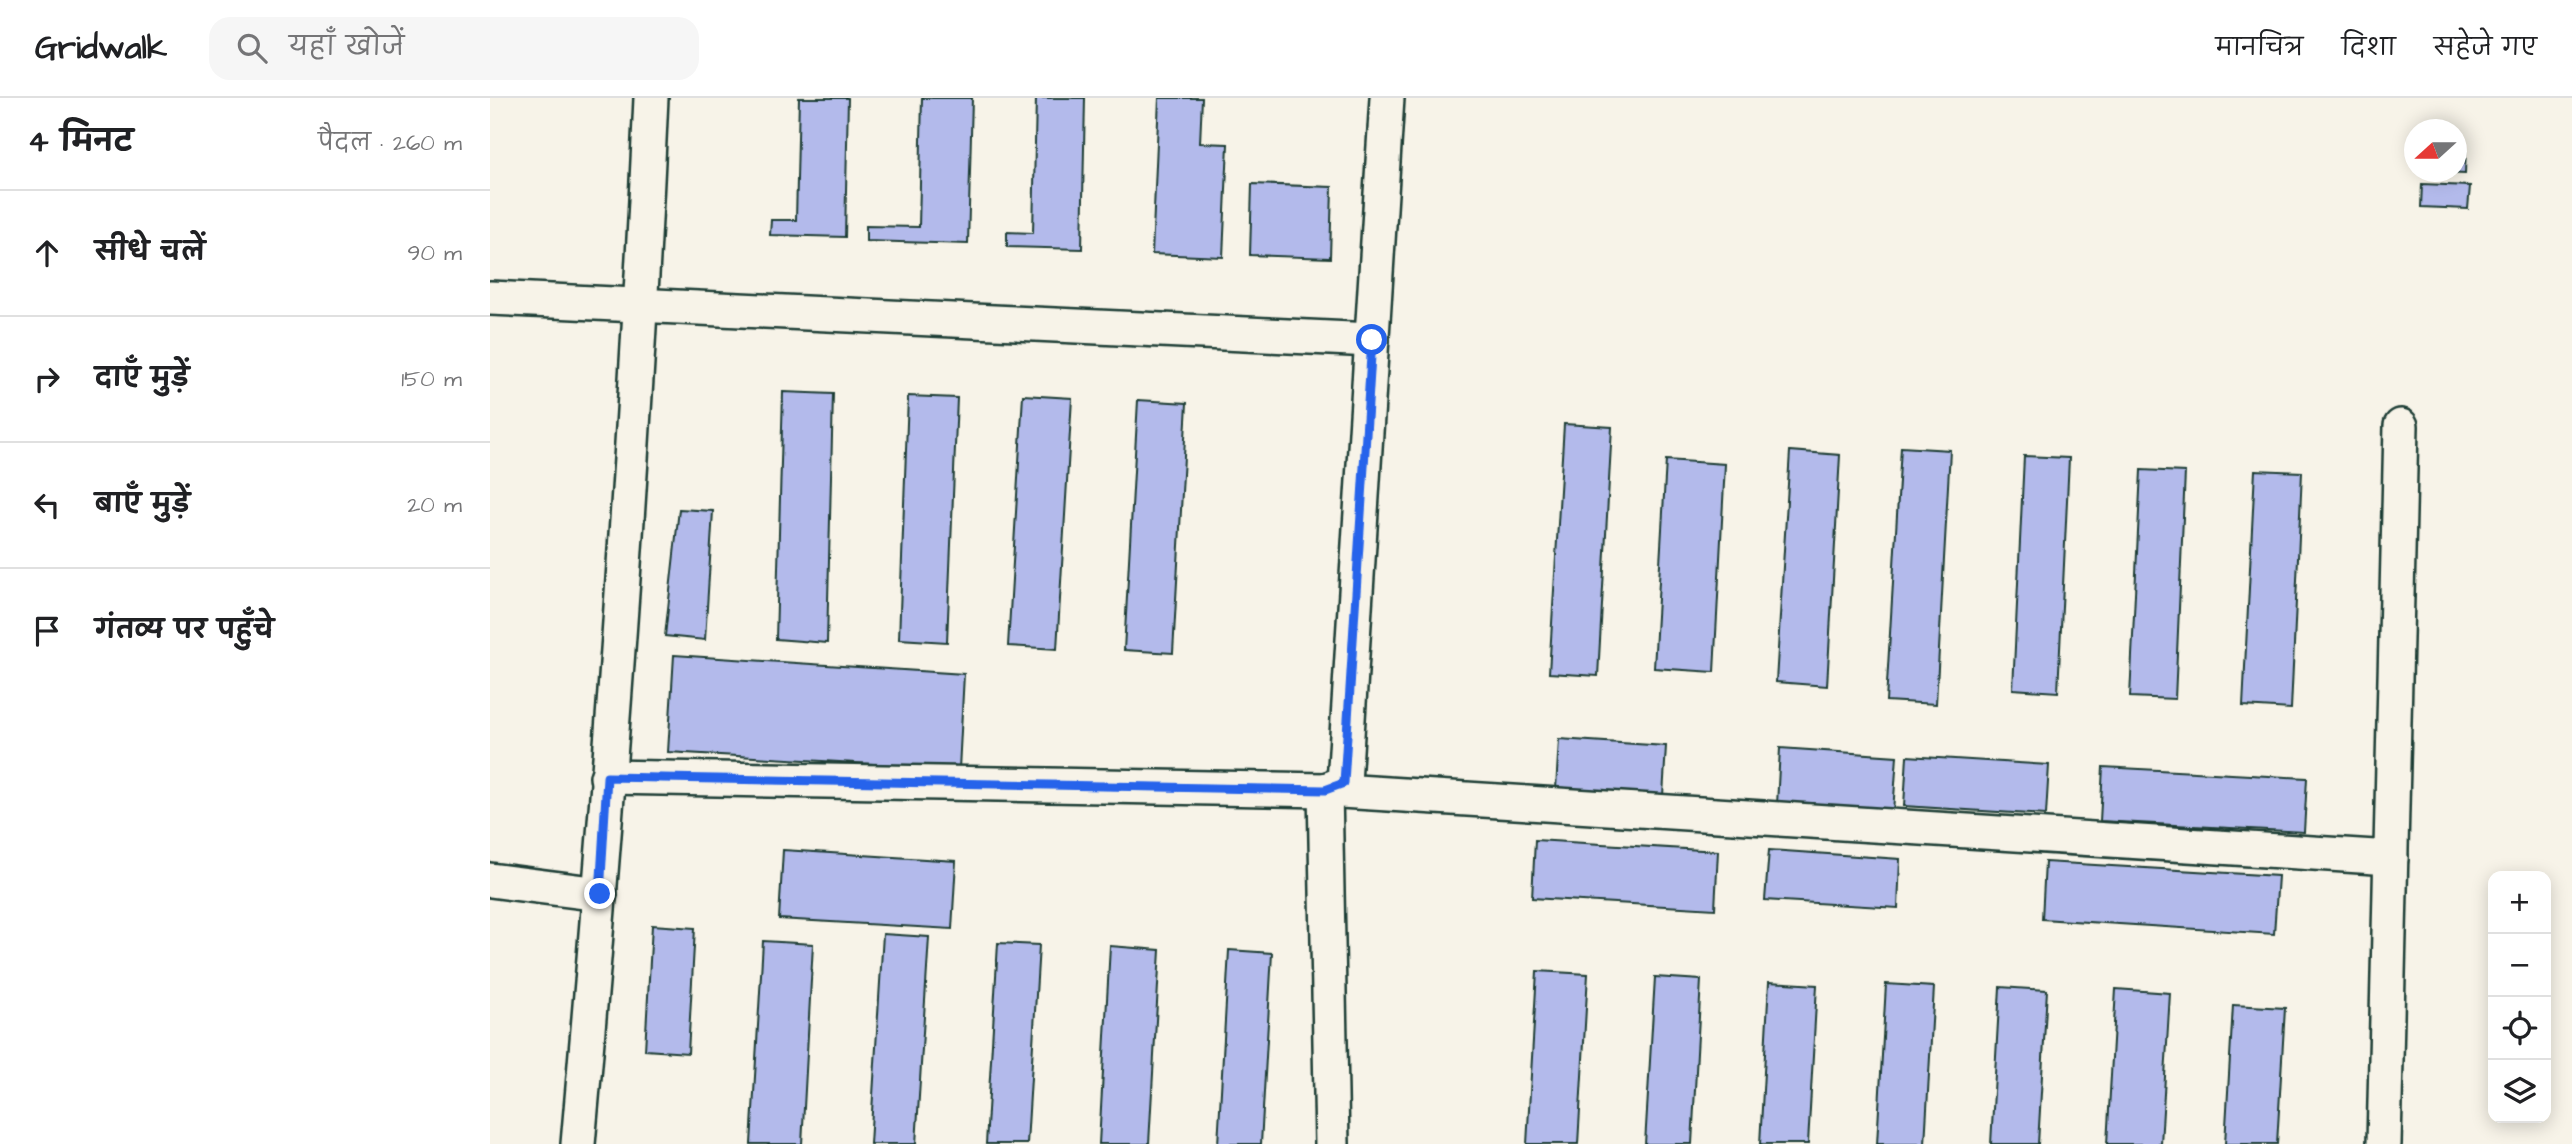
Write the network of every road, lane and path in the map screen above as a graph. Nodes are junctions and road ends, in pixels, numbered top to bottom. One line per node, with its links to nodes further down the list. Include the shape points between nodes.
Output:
1 (651, 98): 4 (street)
2 (1387, 98): 5 (street)
3 (490, 298): 4 (street)
4 (641, 304): 5 (street); 7 (street)
5 (1372, 340): 8 (street, via 1344,783)
6 (2401, 426): 9 (street)
7 (607, 777): 8 (street); 11 (street)
8 (1325, 790): 9 (street); 13 (street)
9 (2391, 858): 14 (street)
10 (490, 880): 11 (street)
11 (600, 894): 12 (street)
12 (578, 1144)
13 (1332, 1144)
14 (2384, 1144)

